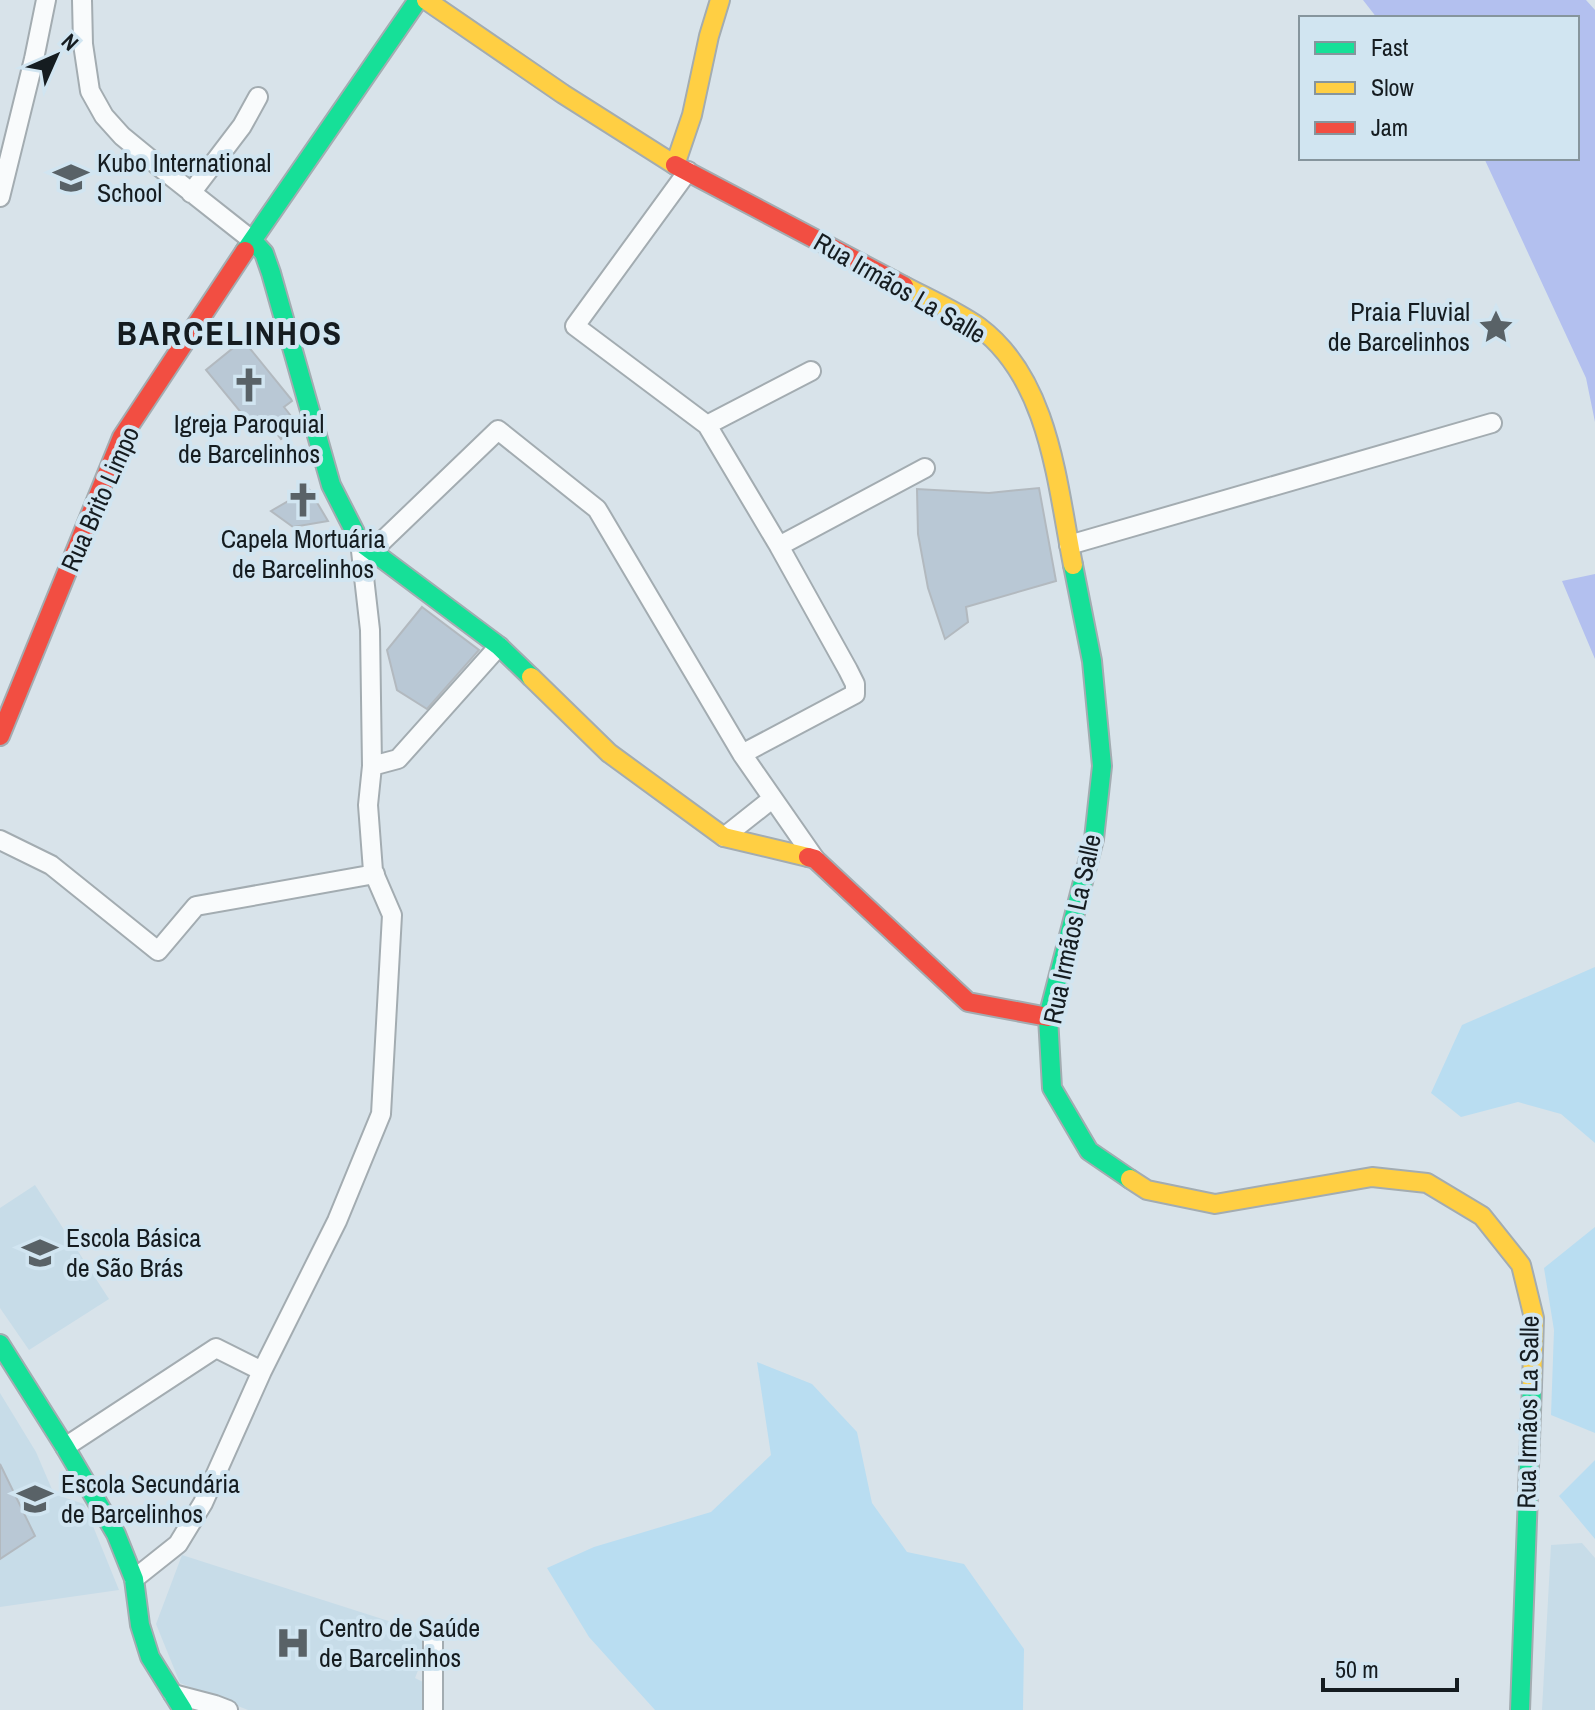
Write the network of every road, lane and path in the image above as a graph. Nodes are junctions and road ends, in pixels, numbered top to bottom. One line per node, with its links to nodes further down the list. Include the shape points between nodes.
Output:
1 (46, 0): 9 (street)
2 (82, 0): 8 (street, via 90,91 104,116)
3 (418, 0): 10 (main road, Rua Brito Limpo)
4 (426, 0): 7 (main road, Rua Irmãos La Salle)
5 (720, 0): 7 (main road)
6 (258, 97): 8 (street)
7 (682, 168): 13 (street, via 575,326); 15 (main road, Rua Irmãos La Salle, via 952,311 980,328 1010,357 1033,395 1047,435)
8 (191, 193): 10 (street)
9 (0, 197)
10 (253, 241): 16 (main road, via 271,273 331,485); 19 (main road, Rua Brito Limpo, via 122,437)
11 (811, 371): 13 (street)
12 (1492, 423): 15 (street)
13 (707, 425): 17 (street)
14 (925, 468): 17 (street)
15 (1069, 545): 27 (main road, Rua Irmãos La Salle, via 1092,661 1102,766 1094,839)
16 (366, 546): 18 (main road); 20 (street, via 498,430 597,509); 21 (street)
17 (779, 546): 20 (street, via 855,684 855,694)
18 (499, 646): 21 (street, via 398,759); 23 (main road, via 609,753)
19 (0, 736)
20 (742, 754): 22 (street)
21 (372, 766): 26 (street, via 368,805)
22 (772, 799): 23 (street); 25 (street)
23 (724, 837): 25 (main road)
24 (0, 840): 26 (street, via 51,865 158,951 196,906)
25 (815, 859): 27 (main road, via 968,1002)
26 (375, 874): 29 (street, via 392,915 381,1114 337,1221)
27 (1048, 1017): 36 (main road, Rua Irmãos La Salle, via 1052,1088 1089,1151 1147,1190 1215,1204 1372,1177 1427,1183 1482,1216 1521,1265 1534,1318)
28 (0, 1344): 30 (main road)
29 (262, 1371): 30 (street, via 216,1348); 31 (street, via 191,1525 178,1544)
30 (65, 1447): 31 (main road, via 116,1534)
31 (134, 1579): 33 (main road, via 143,1640)
32 (433, 1640): 35 (street)
33 (178, 1702): 34 (street)
34 (228, 1710)
35 (433, 1710)
36 (1520, 1710)

